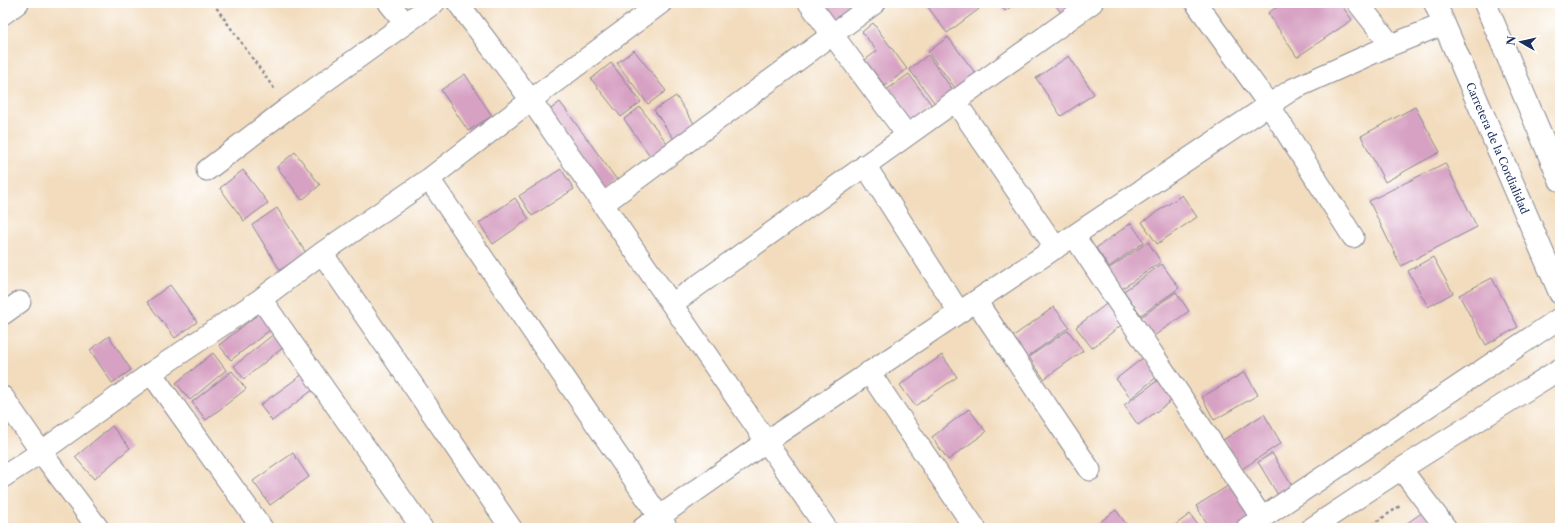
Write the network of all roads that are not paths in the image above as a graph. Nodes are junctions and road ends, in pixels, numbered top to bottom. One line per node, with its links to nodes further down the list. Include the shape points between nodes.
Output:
1 (18, 3): 13 (street)
2 (389, 3): 14 (street)
3 (434, 3): 14 (street)
4 (458, 3): 18 (street)
5 (661, 3): 18 (street)
6 (809, 3): 16 (street)
7 (875, 3): 16 (street)
8 (1092, 3): 19 (street)
9 (1196, 3): 20 (street)
10 (1358, 3): 17 (street)
11 (1435, 3): 15 (highway, Carretera de la Cordialidad)
12 (1485, 3): 25 (highway)
13 (3, 14)
14 (405, 23): 23 (street)
15 (1444, 24): 17 (street); 31 (highway, Carretera de la Cordialidad)
16 (832, 35): 21 (street); 26 (street)
17 (1392, 45): 20 (street, via 1293,89)
18 (531, 100): 24 (street); 26 (street)
19 (955, 101): 21 (street); 29 (street)
20 (1269, 105): 27 (street); 28 (street)
21 (907, 135): 22 (street)
22 (865, 165): 34 (street); 35 (street)
23 (207, 170)
24 (429, 180): 30 (street); 48 (street)
25 (1560, 180)
26 (603, 204): 34 (street)
27 (1074, 236): 29 (street); 47 (street)
28 (1353, 237)
29 (1056, 248): 35 (street)
30 (322, 253): 32 (street); 52 (street)
31 (1560, 293)
32 (261, 299): 40 (street); 51 (street)
33 (20, 302): 36 (street)
34 (672, 304): 42 (street)
35 (968, 307): 39 (street); 45 (street)
36 (3, 314)
37 (1560, 318): 47 (street)
38 (1560, 369): 44 (street)
39 (869, 372): 42 (street); 54 (street)
40 (151, 373): 43 (street); 50 (street)
41 (3, 397): 43 (street)
42 (767, 441): 48 (street); 53 (street)
43 (41, 452): 46 (street); 49 (street)
44 (1401, 469): 55 (street); 56 (street)
45 (1090, 470)
46 (3, 476)
47 (1254, 523)
48 (657, 524)
49 (98, 528)
50 (262, 528)
51 (422, 528)
52 (511, 528)
53 (826, 528)
54 (975, 528)
55 (1312, 528)
56 (1446, 528)

